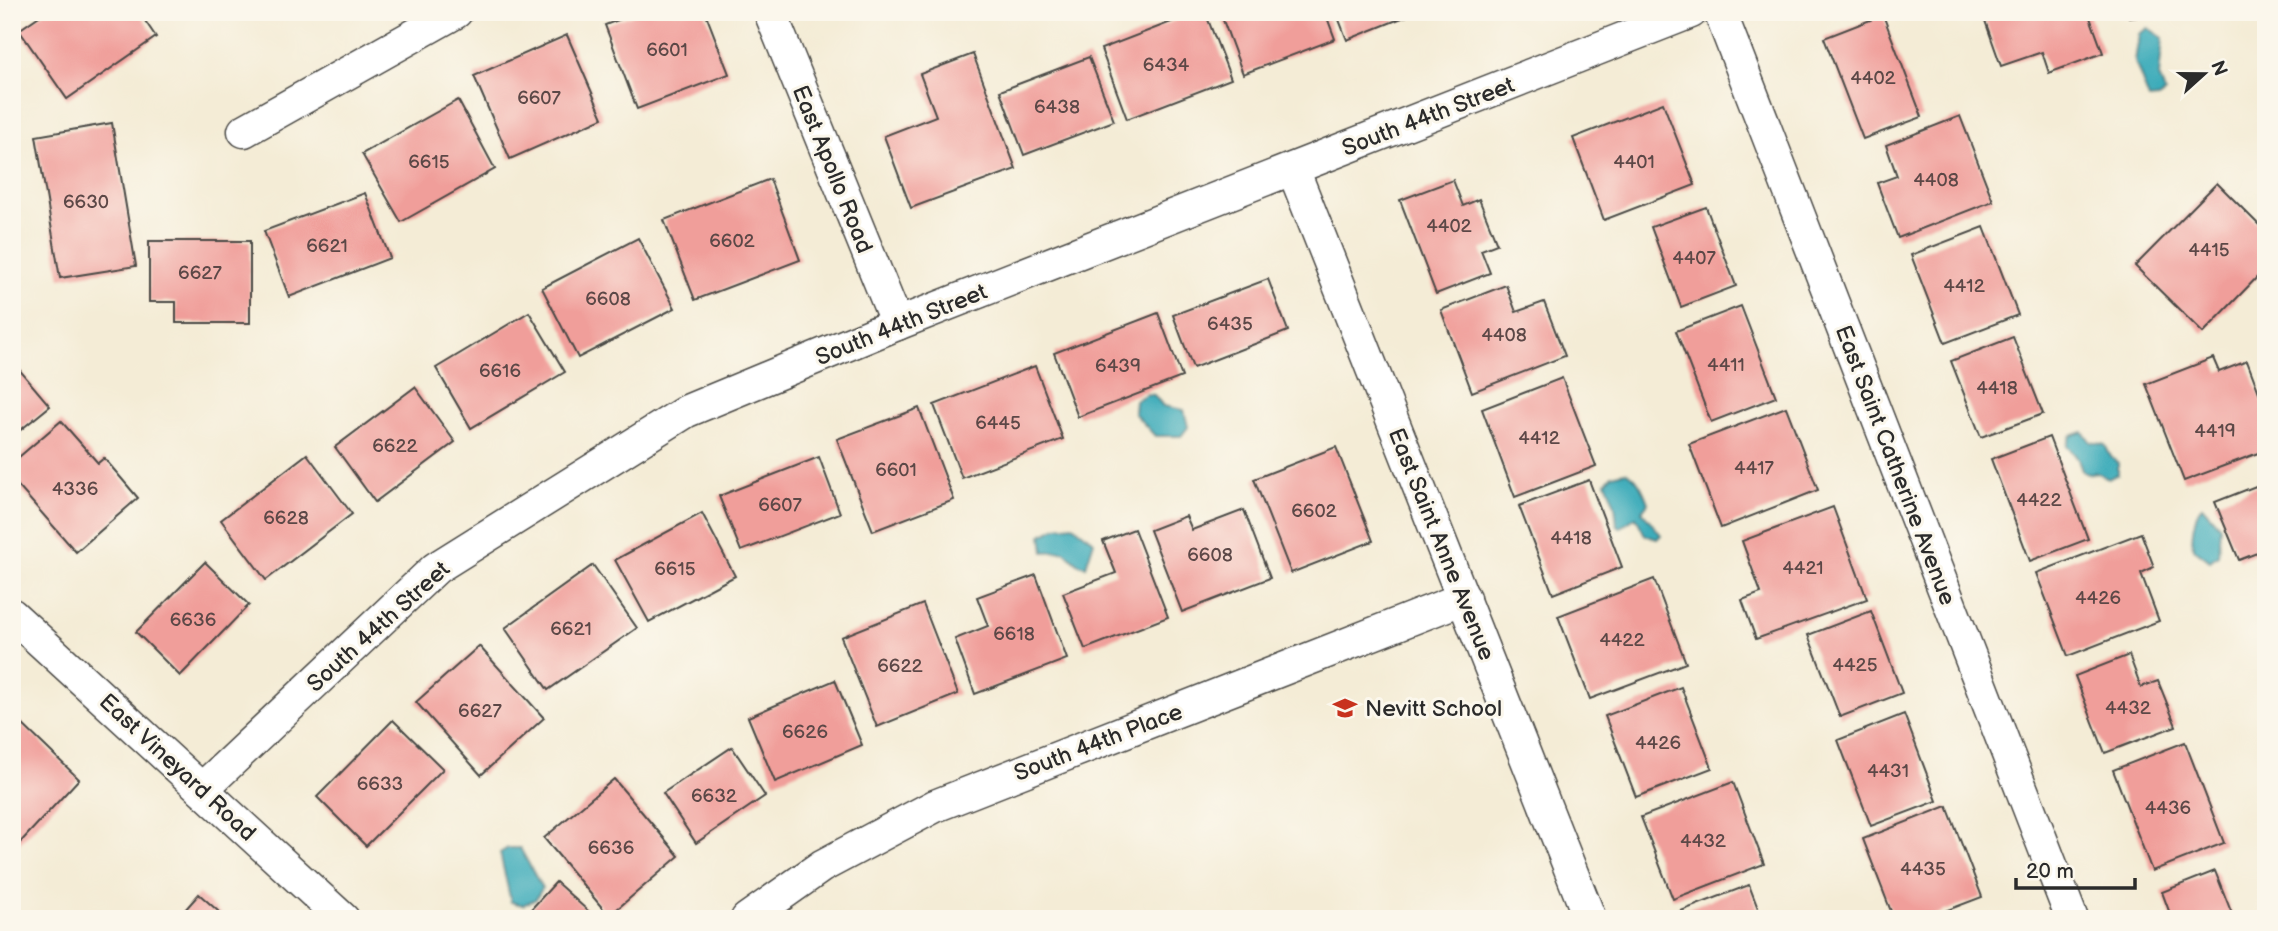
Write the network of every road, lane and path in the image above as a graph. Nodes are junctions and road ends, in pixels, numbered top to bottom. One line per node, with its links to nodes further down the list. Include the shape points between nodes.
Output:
1 (456, 12): 5 (street)
2 (770, 12): 7 (street, East Apollo Road)
3 (1691, 12): 6 (street, South 44th Street)
4 (1720, 12): 14 (street, East Saint Catherine Avenue)
5 (244, 131)
6 (1293, 169): 7 (street, South 44th Street); 8 (street, East Saint Anne Avenue)
7 (898, 324): 10 (street, South 44th Street, via 687,411 436,568)
8 (1464, 598): 12 (street, South 44th Place, via 935,806 822,866); 13 (street, East Saint Anne Avenue)
9 (12, 615): 10 (street, East Vineyard Road)
10 (202, 789): 11 (street, East Vineyard Road)
11 (343, 919)
12 (747, 919)
13 (1590, 919)
14 (2072, 919)

